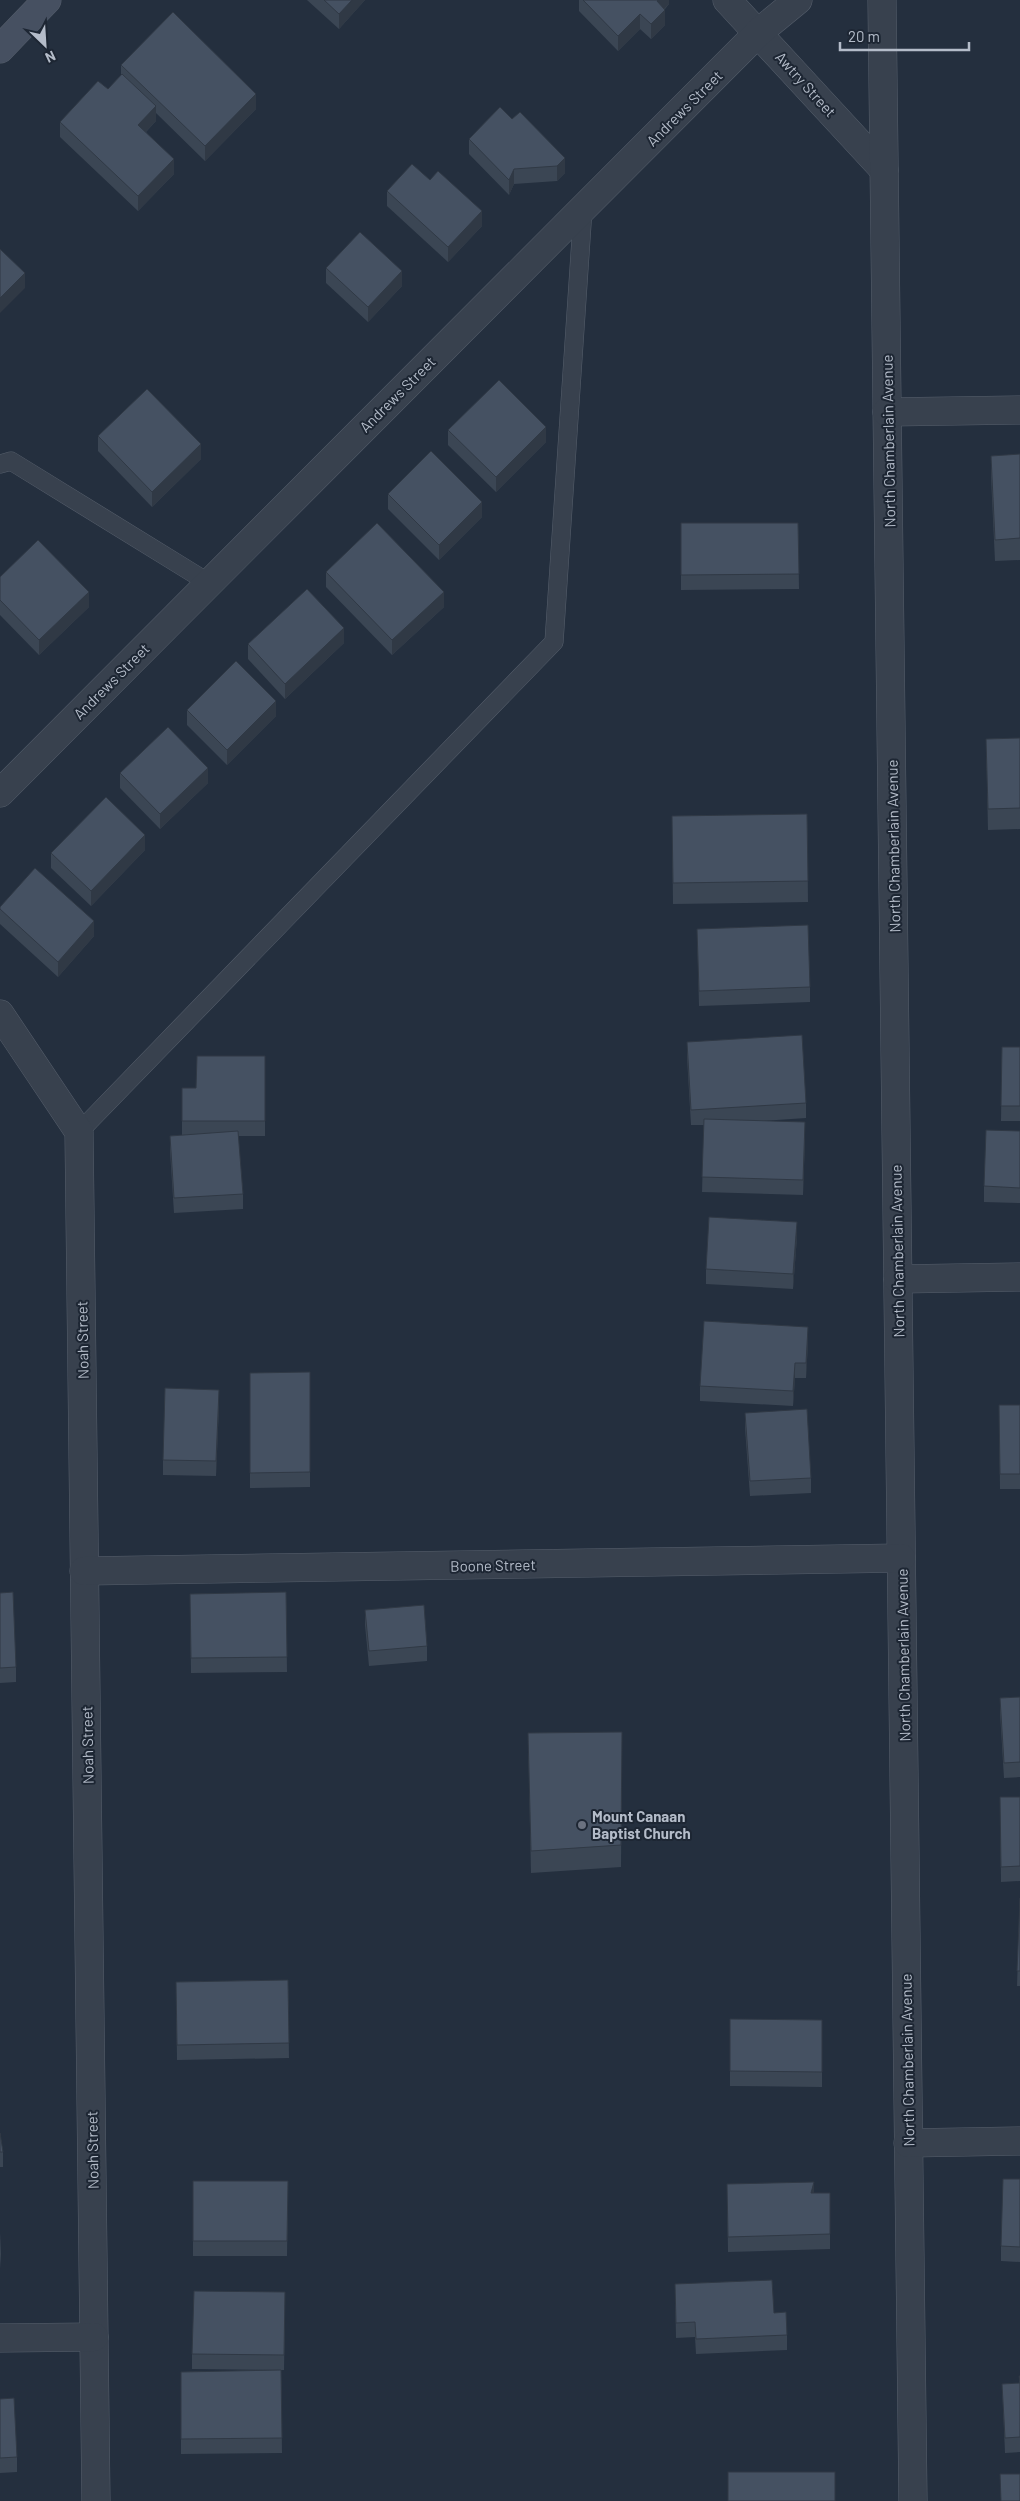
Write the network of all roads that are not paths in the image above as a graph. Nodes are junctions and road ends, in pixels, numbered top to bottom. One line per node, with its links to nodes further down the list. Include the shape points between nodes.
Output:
1 (47, 0): 6 (main road)
2 (727, 0): 5 (street, Awtry Street)
3 (798, 0): 5 (street, Andrews Street)
4 (882, 0): 7 (street, North Chamberlain Avenue)
5 (759, 32): 7 (street, Awtry Street); 8 (street, Andrews Street)
6 (0, 49)
7 (884, 170): 10 (street, North Chamberlain Avenue)
8 (583, 209): 12 (street, Andrews Street); 15 (lane, via 554,642)
9 (1020, 410): 10 (street)
10 (887, 412): 17 (street, North Chamberlain Avenue)
11 (0, 464): 12 (lane, via 11,461)
12 (209, 583): 13 (street, Andrews Street)
13 (0, 793)
14 (0, 1014): 15 (street)
15 (79, 1132): 19 (street, Noah Street)
16 (1020, 1277): 17 (street)
17 (898, 1279): 18 (street, North Chamberlain Avenue)
18 (901, 1558): 19 (street, Boone Street); 21 (street, North Chamberlain Avenue)
19 (84, 1571): 22 (street, Noah Street)
20 (1020, 2141): 21 (street)
21 (908, 2143): 25 (street, North Chamberlain Avenue)
22 (94, 2336): 23 (street); 24 (street, Noah Street)
23 (0, 2338)
24 (96, 2501)
25 (913, 2501)

